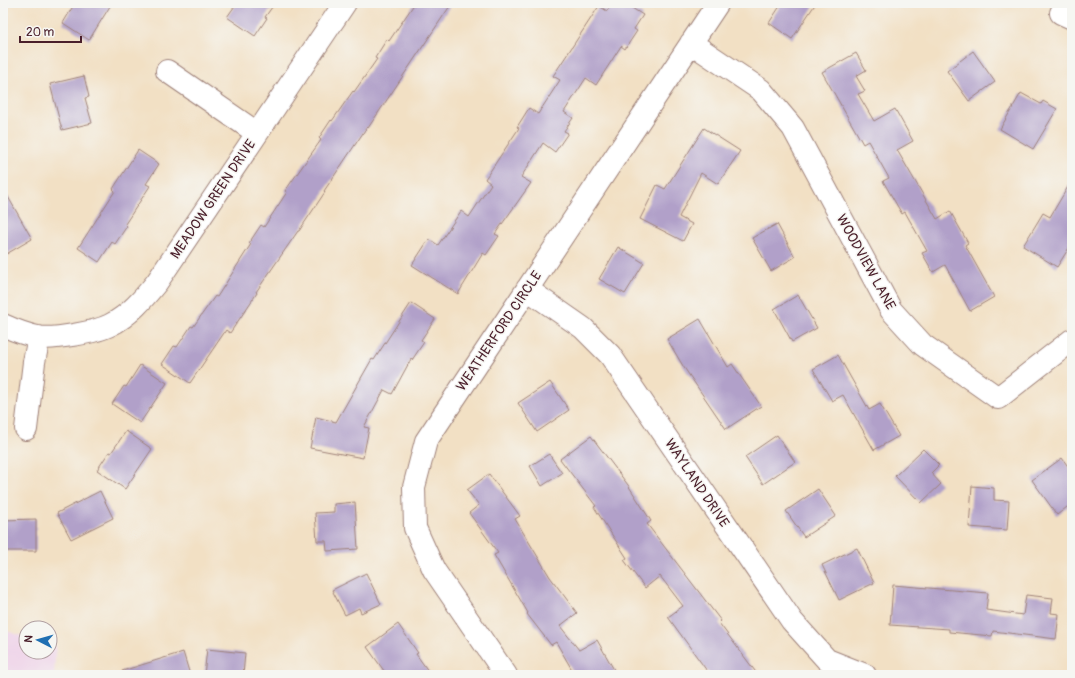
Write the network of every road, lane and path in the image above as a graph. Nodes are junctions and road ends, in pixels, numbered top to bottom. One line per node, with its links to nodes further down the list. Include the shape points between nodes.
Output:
1 (345, 3): 5 (street, MEADOW GREEN DRIVE)
2 (718, 3): 3 (street, WEATHERFORD CIRCLE)
3 (691, 43): 6 (street, WEATHERFORD CIRCLE); 9 (street, WOODVIEW LANE, via 761,90 792,128 891,310 923,344 998,398)
4 (167, 71): 5 (street)
5 (257, 133): 8 (street, MEADOW GREEN DRIVE, via 157,282 135,307 110,326 69,336)
6 (527, 289): 11 (street, WEATHERFORD CIRCLE, via 426,441 414,487 415,528 434,570); 12 (street, WAYLAND DRIVE, via 583,328 610,355 792,621 828,660)
7 (3, 325): 8 (street)
8 (39, 337): 10 (street)
9 (1072, 340)
10 (26, 429)
11 (506, 675)
12 (865, 675)

